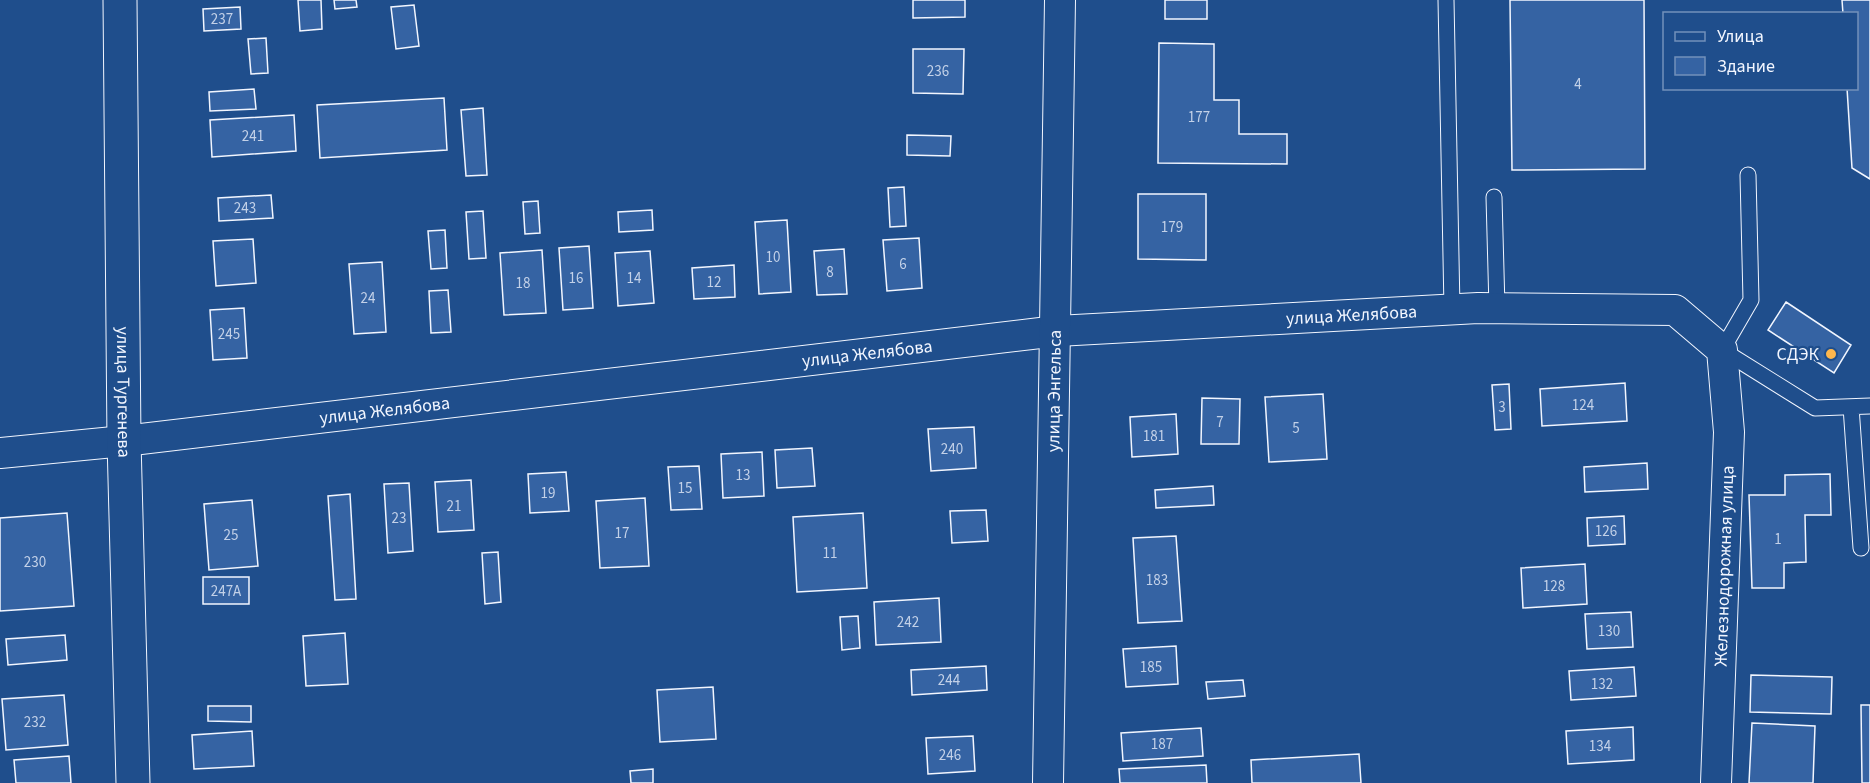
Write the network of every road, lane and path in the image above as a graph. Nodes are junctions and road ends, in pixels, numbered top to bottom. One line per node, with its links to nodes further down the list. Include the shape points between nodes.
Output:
1 (120, 0): 12 (main road, улица Тургенева)
2 (1060, 0): 8 (street, улица Энгельса)
3 (1446, 0): 7 (lane)
4 (1748, 175): 9 (lane, via 1750,300)
5 (1494, 197): 6 (lane)
6 (1497, 308): 7 (street, улица Желябова); 9 (street, улица Желябова, via 1675,310)
7 (1452, 309): 8 (street, улица Желябова)
8 (1057, 331): 12 (street, улица Желябова); 16 (street, улица Энгельса)
9 (1722, 350): 11 (lane, via 1815,408); 17 (street, Железнодорожная улица, via 1729,432)
10 (1870, 406): 11 (lane)
11 (1851, 407): 14 (lane)
12 (124, 441): 13 (street, улица Желябова); 15 (main road, улица Тургенева)
13 (0, 453)
14 (1861, 548)
15 (133, 783)
16 (1048, 783)
17 (1716, 783)

